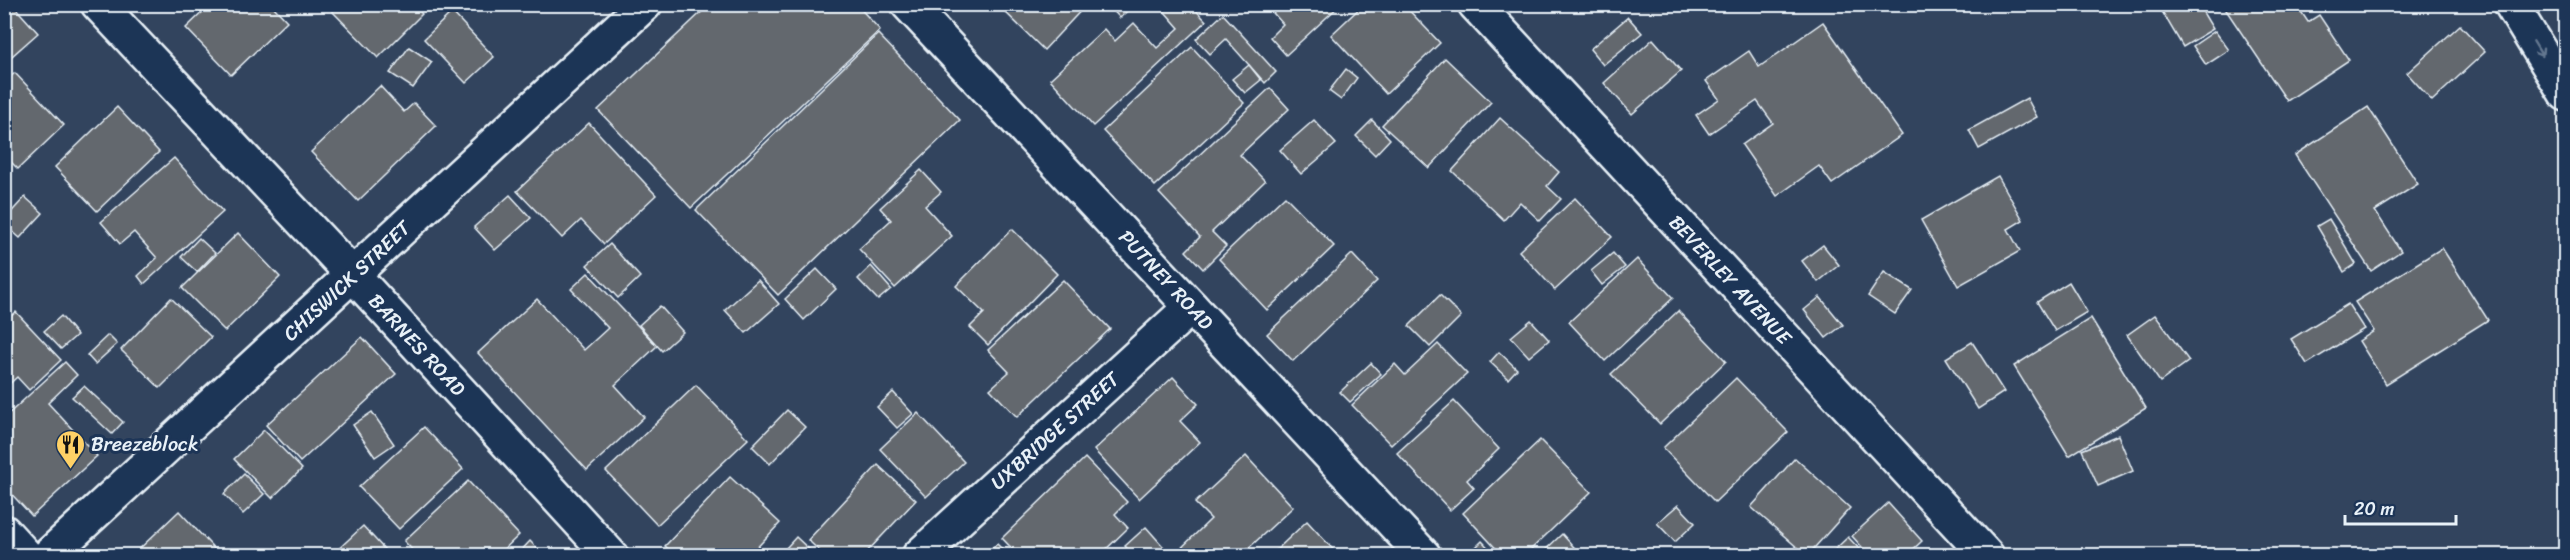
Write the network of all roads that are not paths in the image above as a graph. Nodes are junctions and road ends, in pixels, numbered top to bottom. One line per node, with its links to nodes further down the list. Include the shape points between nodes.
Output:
1 (98, 4): 7 (street, BARNES ROAD)
2 (645, 4): 7 (street, CHISWICK STREET)
3 (908, 4): 8 (street, PUTNEY ROAD)
4 (1475, 4): 15 (street, BEVERLEY AVENUE)
5 (2511, 4): 6 (street, one-way to 6)
6 (2565, 94)
7 (354, 276): 11 (street, CHISWICK STREET); 12 (street, BARNES ROAD)
8 (1191, 306): 13 (street, UXBRIDGE STREET); 14 (street, PUTNEY ROAD)
9 (4, 532): 10 (street)
10 (26, 555)
11 (48, 555)
12 (611, 555)
13 (919, 555)
14 (1424, 555)
15 (1987, 555)

